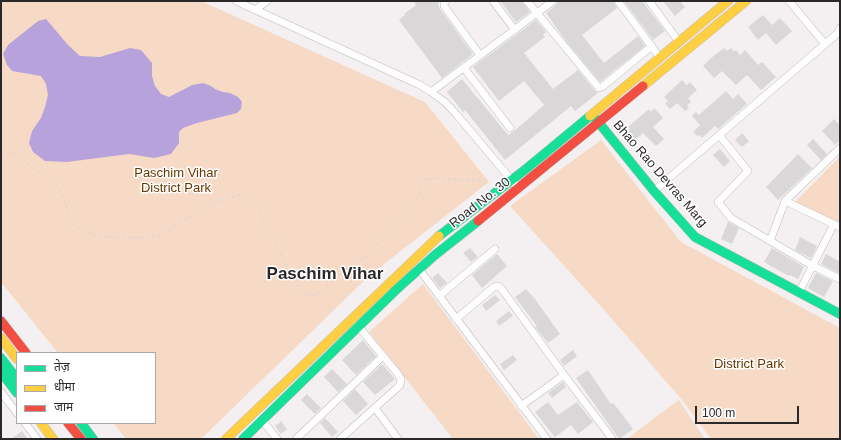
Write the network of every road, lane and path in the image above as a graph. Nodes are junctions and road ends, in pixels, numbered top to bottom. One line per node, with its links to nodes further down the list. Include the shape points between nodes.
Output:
1 (236, 1): 12 (street)
2 (267, 1): 12 (street)
3 (446, 1): 19 (street, via 444,6)
4 (493, 1): 14 (street)
5 (527, 1): 13 (street)
6 (553, 1): 13 (street)
7 (618, 1): 18 (street)
8 (649, 1): 16 (street)
9 (728, 1): 16 (street, Road No. 30)
10 (746, 1): 24 (street, Road No. 30)
11 (789, 1): 17 (street)
12 (255, 10): 22 (street)
13 (537, 13): 14 (street); 18 (street, via 598,88)
14 (515, 30): 19 (street)
15 (839, 32): 17 (street)
16 (679, 42): 20 (street, Road No. 30)
17 (825, 44): 26 (street)
18 (652, 46): 20 (street)
19 (480, 55): 21 (street)
20 (660, 58): 23 (street, Road No. 30)
21 (464, 68): 22 (street); 25 (street)
22 (431, 92): 29 (street, via 446,103)
23 (592, 114): 24 (street, Bhao Rao Devras Marg); 29 (street, Road No. 30)
24 (599, 123): 30 (street, Road No. 30); 31 (street, Bhao Rao Devras Marg)
25 (510, 128)
26 (719, 135): 31 (street); 35 (street, via 748,171 718,202 731,218)
27 (840, 148): 33 (street)
28 (1, 156): 32 (path, via 15,153 40,174 52,180 62,194 69,216 76,226 90,234 138,238 158,235 170,230 206,205 238,194 252,198 287,266 304,294 309,295 316,295 368,256 380,240 415,205 420,193 420,183 426,179 482,181)
29 (512, 180): 30 (street); 32 (street, Road No. 30)
30 (519, 189): 38 (street, Road No. 30)
31 (654, 191): 40 (street, Bhao Rao Devras Marg, via 695,237)
32 (493, 194): 70 (street, Road No. 30, via 433,241)
33 (785, 201): 34 (street); 35 (street)
34 (837, 226): 37 (street)
35 (770, 241): 37 (street)
36 (495, 249): 41 (street)
37 (813, 266): 39 (street); 40 (street)
38 (419, 269): 41 (street); 45 (street, Road No. 30)
39 (840, 279)
40 (799, 292): 42 (street, Bhao Rao Devras Marg)
41 (439, 296): 43 (street)
42 (840, 314)
43 (456, 319): 52 (street, via 498,286); 56 (street)
44 (1, 321): 47 (street)
45 (358, 326): 48 (street); 59 (street, Road No. 30)
46 (1, 338): 50 (street)
47 (25, 352)
48 (383, 356): 57 (street, via 401,379 398,388); 73 (street)
49 (1, 358): 53 (street)
50 (16, 358)
51 (1, 372): 55 (street)
52 (564, 375): 56 (street); 77 (street)
53 (16, 378)
54 (1, 392): 58 (street)
55 (16, 392)
56 (521, 406): 76 (street)
57 (376, 408): 74 (street); 75 (street)
58 (16, 412)
59 (262, 420): 71 (street, Road No. 30); 72 (street)
60 (26, 424): 65 (street)
61 (42, 424): 66 (street)
62 (52, 424): 67 (street)
63 (69, 424): 68 (street)
64 (82, 424): 69 (street)
65 (37, 439)
66 (54, 439)
67 (63, 439)
68 (81, 439)
69 (93, 439)
70 (226, 439)
71 (242, 439)
72 (277, 439)
73 (296, 439)
74 (340, 439)
75 (398, 439)
76 (546, 439)
77 (612, 439)

